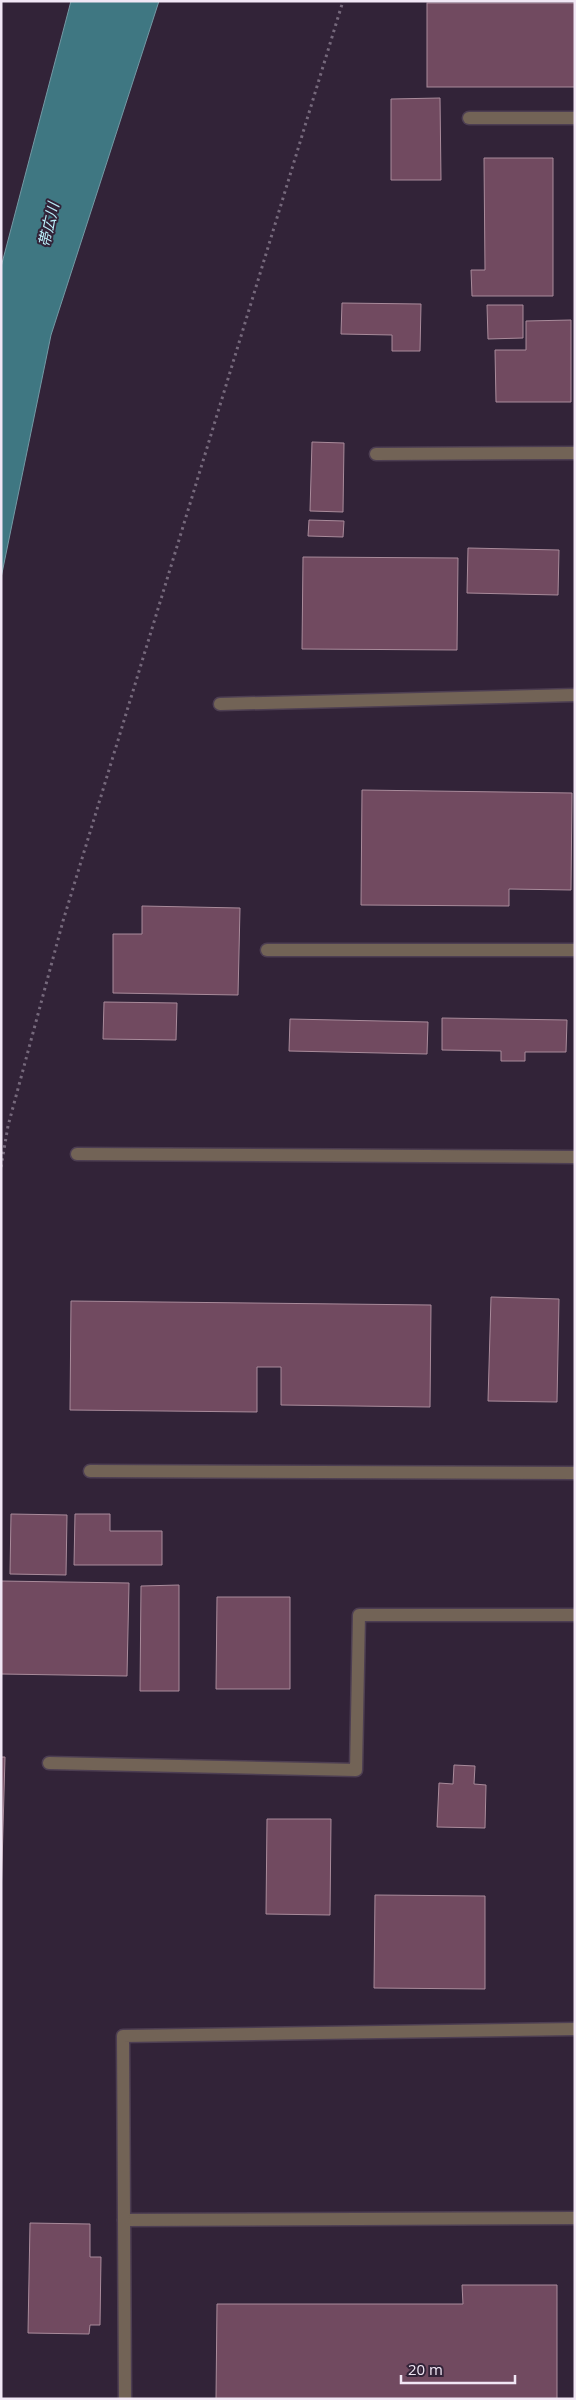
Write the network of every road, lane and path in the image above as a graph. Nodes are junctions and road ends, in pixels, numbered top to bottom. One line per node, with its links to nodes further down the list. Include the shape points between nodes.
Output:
1 (343, 1): 12 (path, via 66,911 8,1126)
2 (470, 118): 3 (lane)
3 (575, 118)
4 (575, 453): 5 (lane)
5 (376, 454)
6 (575, 695): 7 (lane)
7 (220, 704)
8 (267, 950): 9 (lane)
9 (575, 950)
10 (77, 1154): 11 (lane)
11 (575, 1158)
12 (1, 1167)
13 (90, 1471): 14 (lane)
14 (575, 1473)
15 (575, 1615): 16 (lane, via 359,1615 356,1770)
16 (49, 1763)
17 (575, 2029): 19 (lane, via 123,2036)
18 (575, 2218): 19 (lane)
19 (124, 2220): 20 (lane)
20 (125, 2399)

